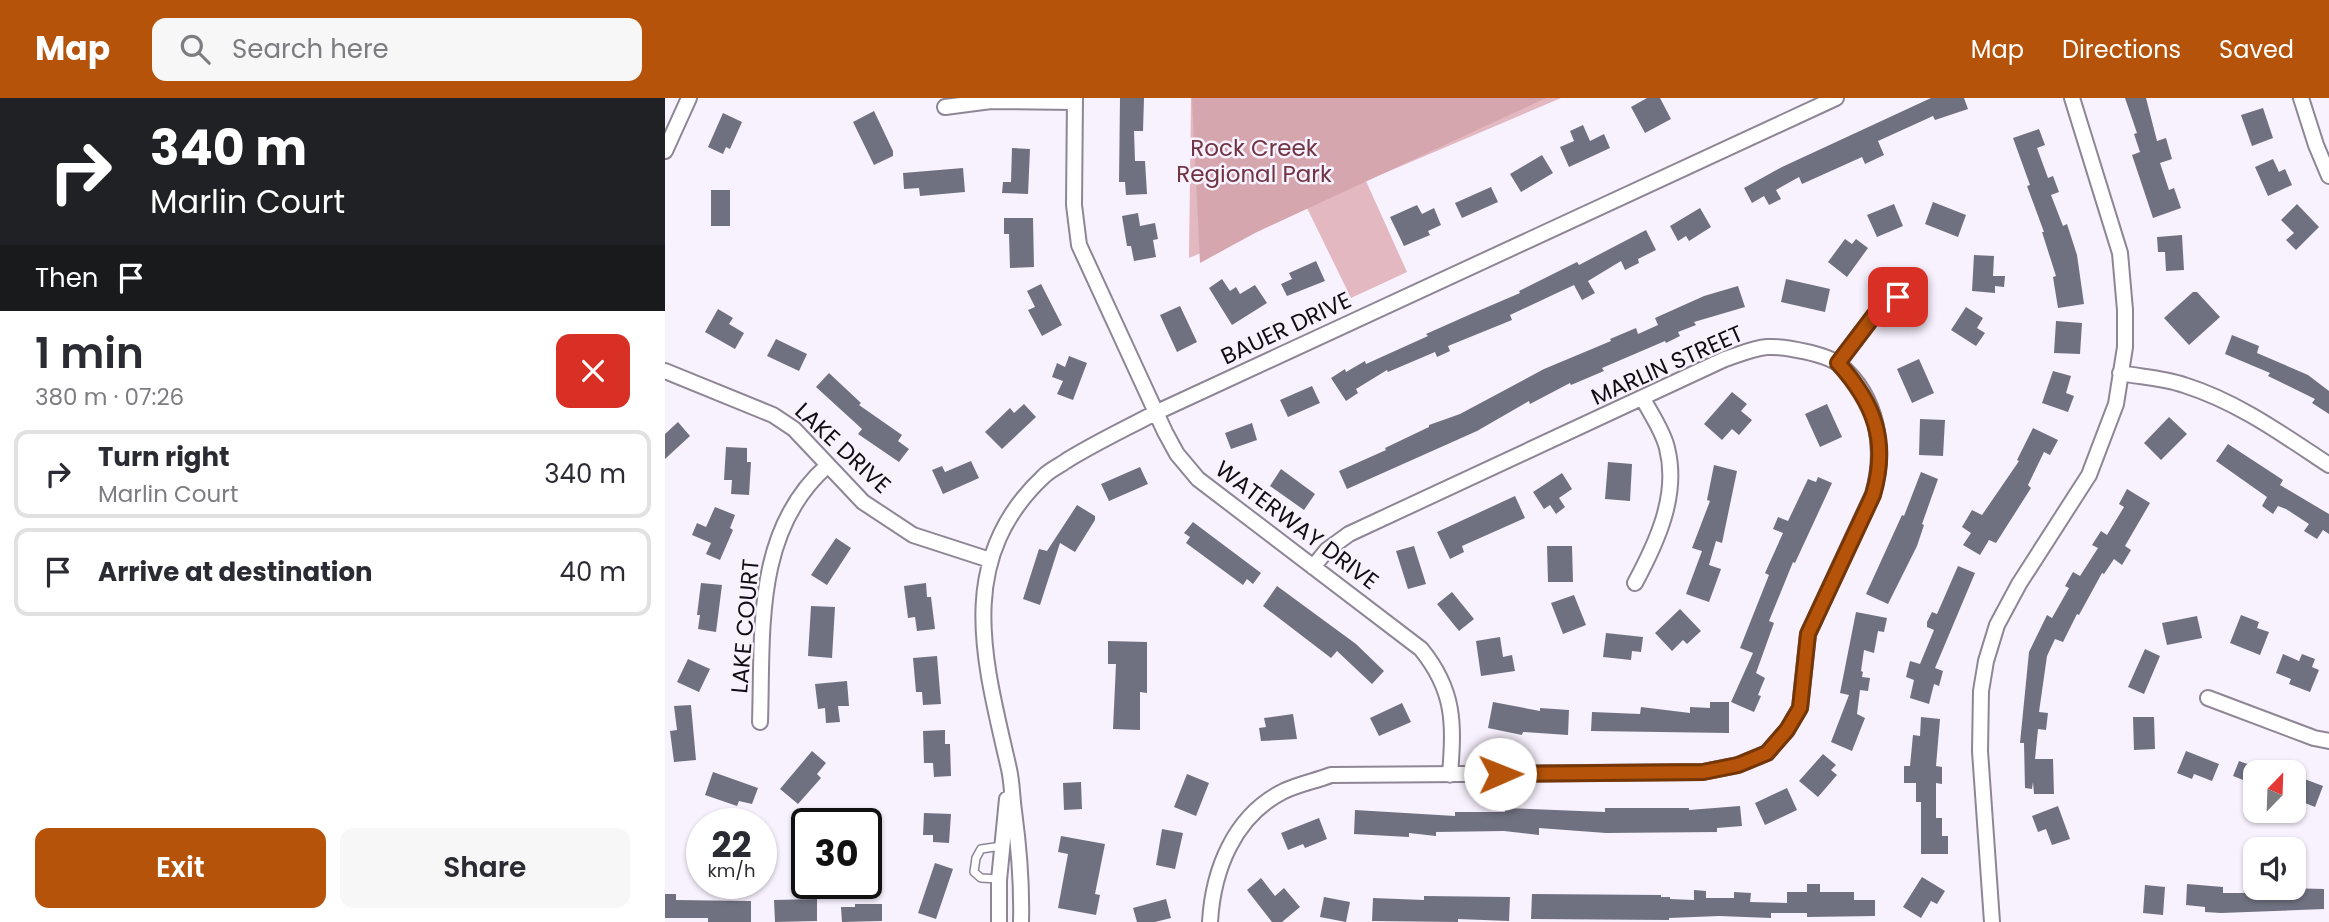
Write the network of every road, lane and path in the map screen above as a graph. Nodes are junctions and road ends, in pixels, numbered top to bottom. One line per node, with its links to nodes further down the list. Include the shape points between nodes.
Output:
1 (689, 98): 7 (street)
2 (1836, 98): 14 (street, BAUER DRIVE)
3 (2072, 98): 12 (street, via 2120,253 2125,347)
4 (2301, 98): 8 (street)
5 (1075, 100): 6 (street, via 991,101); 14 (street, WATERWAY DRIVE, via 1074,205 1079,245)
6 (945, 107)
7 (665, 151)
8 (2329, 176)
9 (1917, 285): 10 (street, via 1879,309)
10 (1838, 363): 13 (street, MARLIN STREET, via 1792,348 1764,347 1725,359); 24 (street, via 1873,413 1881,449 1880,472 1808,634 1800,708 1767,753 1703,772)
11 (665, 371): 16 (street, LAKE DRIVE, via 773,415 794,429)
12 (2120, 373): 15 (street, via 2182,384 2230,402); 30 (street, via 2116,404 2089,475 2019,584 1997,625 1986,661 1980,751)
13 (1643, 399): 18 (street, MARLIN STREET, via 1349,534); 19 (street, via 1667,447 1671,484 1661,530)
14 (1155, 413): 17 (street, BAUER DRIVE, via 1045,475 1013,512); 18 (street, WATERWAY DRIVE, via 1177,454 1198,479)
15 (2329, 465)
16 (827, 466): 17 (street, LAKE DRIVE, via 863,502 913,535); 21 (street, LAKE COURT, via 791,508 771,555 764,607)
17 (990, 560): 23 (street, BAUER DRIVE, via 982,627)
18 (1313, 567): 24 (street, WATERWAY DRIVE, via 1421,649 1436,668 1450,702 1454,728)
19 (1635, 583)
20 (2208, 698): 22 (street)
21 (760, 722)
22 (2329, 741)
23 (1009, 769): 25 (street, BAUER DRIVE); 28 (street, BAUER DRIVE, via 1022,875)
24 (1450, 775): 29 (street, via 1331,775 1284,791 1234,837 1216,875)
25 (1002, 846): 26 (street, BAUER DRIVE); 26 (lane, via 981,849 974,872)
26 (999, 879): 27 (street, BAUER DRIVE)
27 (999, 922)
28 (1021, 922)
29 (1210, 922)
30 (1992, 922)

